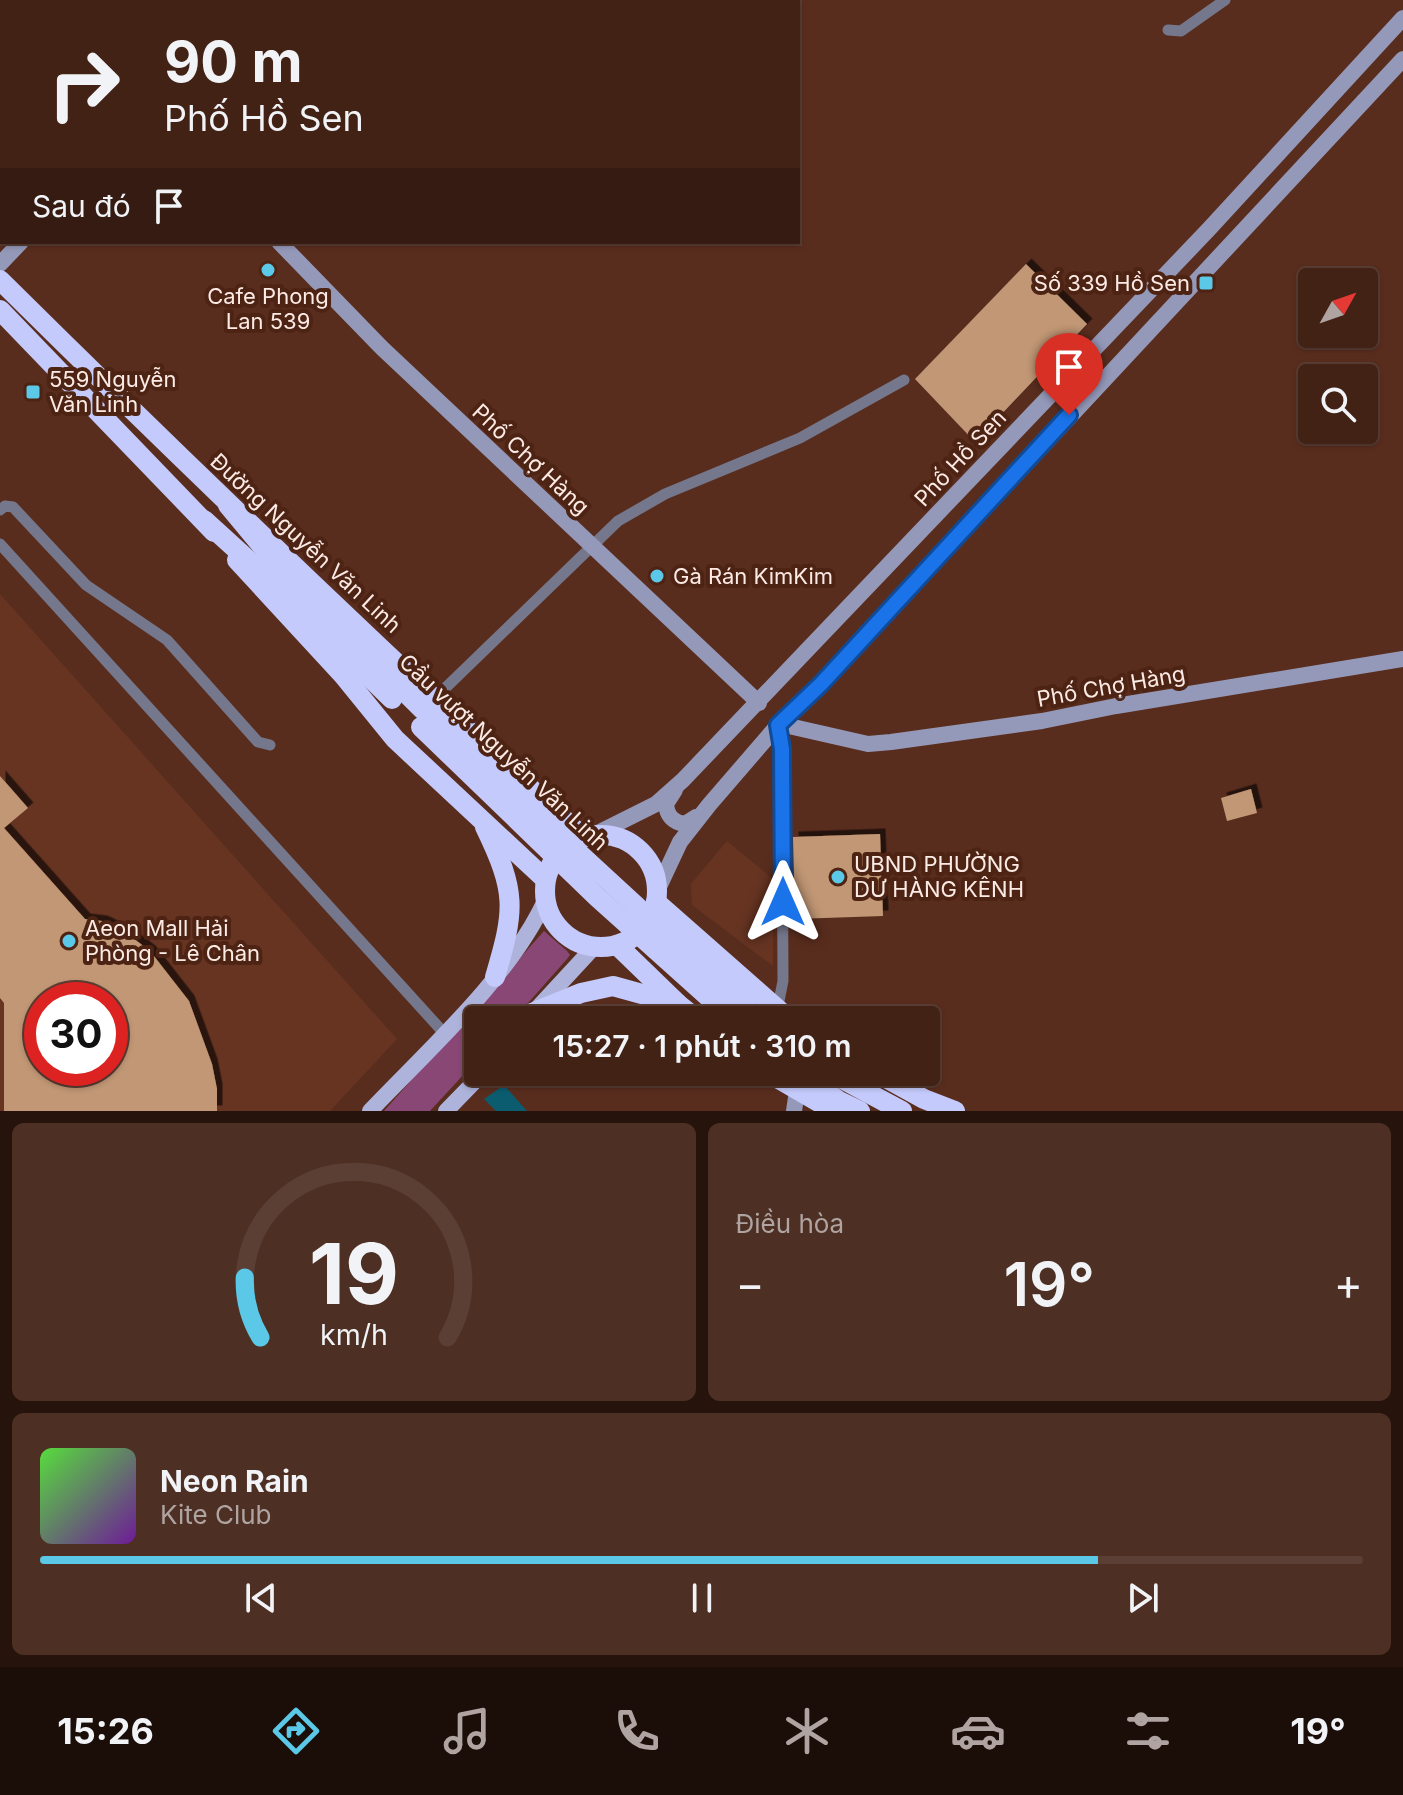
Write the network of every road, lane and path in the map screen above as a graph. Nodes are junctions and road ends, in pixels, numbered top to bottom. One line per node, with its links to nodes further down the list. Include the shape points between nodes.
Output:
1 (1225, 0): 3 (street, via 1181,31)
2 (1403, 18): 5 (main road, Phố Hồ Sen)
3 (1168, 30)
4 (1403, 59): 8 (main road)
5 (1209, 229): 8 (main road); 20 (main road, Phố Hồ Sen)
6 (19, 244): 9 (main road)
7 (281, 244): 17 (main road, Phố Chợ Hàng, via 382,348)
8 (1230, 247): 21 (main road)
9 (0, 264)
10 (0, 280): 13 (highway, Đường Nguyễn Văn Linh)
11 (0, 310): 15 (highway)
12 (904, 380): 17 (street, via 800,438 665,494 618,521)
13 (228, 505): 19 (highway, Đường Nguyễn Văn Linh); 41 (highway, Cầu vượt Nguyễn Văn Linh, bridge, via 281,569 422,709)
14 (0, 510): 22 (street, via 13,507 86,585 167,640 258,742)
15 (204, 520): 26 (highway, via 395,739); 40 (highway, Cầu vượt Nguyễn Văn Linh, bridge, via 576,877)
16 (0, 544): 44 (street)
17 (592, 546): 19 (street); 20 (main road, Phố Chợ Hàng)
18 (1403, 659): 21 (main road, Phố Chợ Hàng, via 880,743)
19 (435, 698): 23 (highway, Đường Nguyễn Văn Linh)
20 (759, 703): 24 (main road, Phố Hồ Sen)
21 (779, 724): 25 (main road); 43 (street, via 783,981)
22 (270, 745)
23 (499, 759): 26 (highway, via 505,771 500,795); 27 (highway, Đường Nguyễn Văn Linh)
24 (683, 780): 25 (main road, via 666,804 677,823 685,824); 27 (main road, Phố Hồ Sen, via 653,805)
25 (709, 805): 29 (main road, via 680,842)
26 (474, 811): 28 (highway); 34 (highway, via 503,864 510,894 510,926)
27 (590, 836): 28 (highway, via 559,853); 29 (highway, via 624,840 638,848 655,875)
28 (545, 879): 30 (highway)
29 (657, 896): 31 (highway, via 642,929); 33 (highway)
30 (545, 901): 32 (highway, via 566,936); 34 (main road)
31 (617, 945): 32 (highway); 35 (highway)
32 (594, 947): 36 (main road)
33 (733, 972): 39 (highway, via 711,969 691,989); 42 (highway)
34 (495, 977): 44 (main road)
35 (678, 1004): 37 (highway, via 613,986); 38 (highway)
36 (539, 1006)
37 (553, 1006)
38 (680, 1006)
39 (690, 1006)
40 (719, 1006)
41 (763, 1006)
42 (765, 1006)
43 (778, 1006)
44 (444, 1033): 49 (main road)
45 (470, 1086): 50 (main road)
46 (855, 1086): 53 (highway)
47 (900, 1086): 54 (highway)
48 (797, 1091): 51 (highway); 52 (highway)
49 (370, 1111)
50 (446, 1111)
51 (834, 1111)
52 (860, 1111)
53 (902, 1111)
54 (955, 1111)

